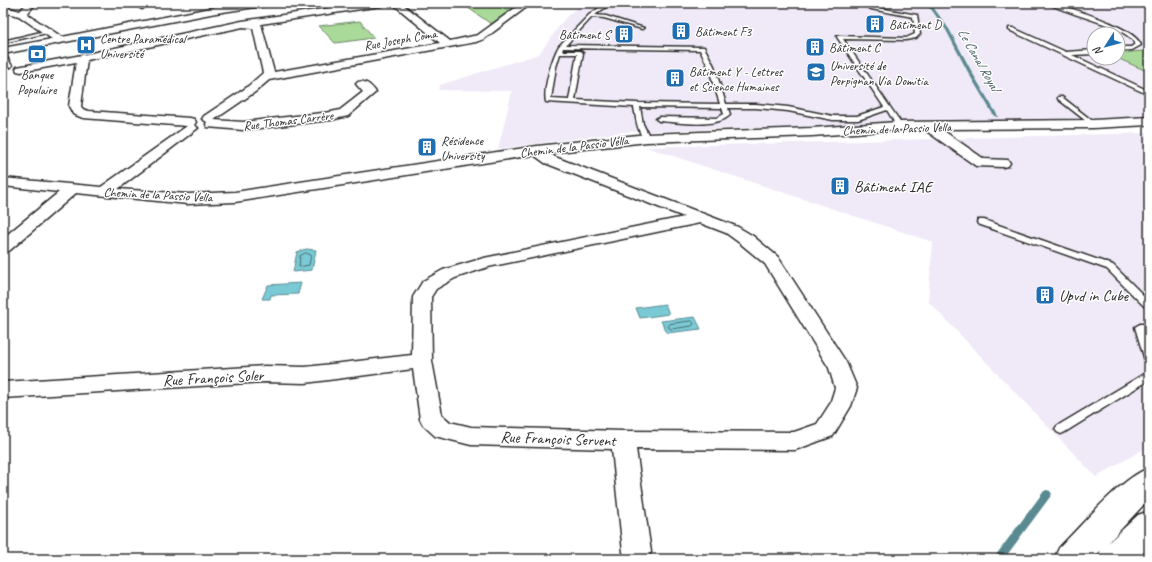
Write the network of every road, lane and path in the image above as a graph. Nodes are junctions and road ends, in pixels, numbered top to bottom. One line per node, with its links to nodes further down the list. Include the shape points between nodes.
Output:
1 (32, 3): 12 (street)
2 (198, 3): 11 (street)
3 (263, 3): 11 (street)
4 (381, 3): 14 (street)
5 (396, 3): 22 (street)
6 (528, 3): 22 (street, Rue Joseph Coma, via 481,37)
7 (609, 3): 13 (lane)
8 (860, 3): 40 (lane, via 915,16 918,34 914,37 906,39 839,36)
9 (1050, 3): 15 (lane)
10 (3, 9): 12 (street)
11 (216, 10): 14 (street, via 232,23); 20 (street)
12 (22, 14): 18 (street)
13 (592, 16): 16 (lane); 23 (lane)
14 (243, 24): 30 (street); 33 (street, via 257,25 269,72)
15 (1110, 26)
16 (642, 28)
17 (1011, 29): 29 (lane)
18 (45, 32): 20 (street); 21 (lane)
19 (1126, 33): 24 (lane, via 1136,40 1138,45)
20 (60, 40): 25 (street)
21 (3, 42)
22 (448, 44): 33 (street, Rue Joseph Coma)
23 (562, 46): 26 (lane); 39 (lane, via 702,48)
24 (1126, 48)
25 (3, 52)
26 (558, 52): 37 (lane, via 580,53); 37 (lane, via 548,101)
27 (1086, 53): 29 (lane)
28 (3, 55): 31 (lane, via 9,66)
29 (1065, 55): 35 (lane)
30 (82, 58): 32 (street); 45 (street, via 75,106 77,111 87,115)
31 (3, 67)
32 (21, 68)
33 (266, 77): 43 (street)
34 (362, 84): 43 (street, Rue Thomas Carrère, via 370,92 344,113 243,126)
35 (1149, 94)
36 (1060, 98): 44 (lane)
37 (572, 102): 38 (lane)
38 (638, 105): 39 (lane); 48 (lane, via 640,124)
39 (725, 106): 40 (lane, via 756,106 833,118 858,118); 41 (lane, via 727,115 718,120)
40 (888, 108): 46 (lane)
41 (659, 119)
42 (1149, 120): 44 (street, Chemin de la Passio Vella)
43 (210, 121): 45 (street, via 200,119)
44 (1093, 124): 47 (street, Chemin de la Passio Vella)
45 (191, 125): 53 (street)
46 (897, 126): 47 (street, Chemin de la Passio Vella); 48 (street, Chemin de la Passio Vella)
47 (928, 126): 50 (street, via 981,163)
48 (647, 138): 49 (street, Chemin de la Passio Vella)
49 (537, 150): 53 (street, Chemin de la Passio Vella, via 234,197 188,199); 54 (street, Rue François Servent, via 550,160)
50 (1003, 162)
51 (3, 182): 52 (street, Chemin de la Passio Vella)
52 (74, 188): 53 (street, Chemin de la Passio Vella); 56 (street)
53 (104, 192)
54 (700, 218): 60 (street, Rue François Servent, via 484,263 449,274 429,285 422,297); 64 (street, Rue François Servent, via 732,230 772,261 839,367 846,388 840,406 825,430 796,440)
55 (981, 222): 57 (lane, via 1110,267)
56 (3, 247)
57 (1149, 306)
58 (1149, 327): 59 (lane, via 1140,327)
59 (1149, 357)
60 (422, 361): 62 (street, Rue François Soler, via 305,375 266,374); 64 (street, Rue François Servent, via 431,419 443,430 471,436)
61 (1149, 376): 63 (lane)
62 (3, 390)
63 (1061, 429)
64 (623, 440): 67 (street)
65 (1149, 481): 69 (main road, via 1131,496)
66 (1149, 525): 68 (main road)
67 (637, 552)
68 (1117, 558)
69 (1071, 559)

